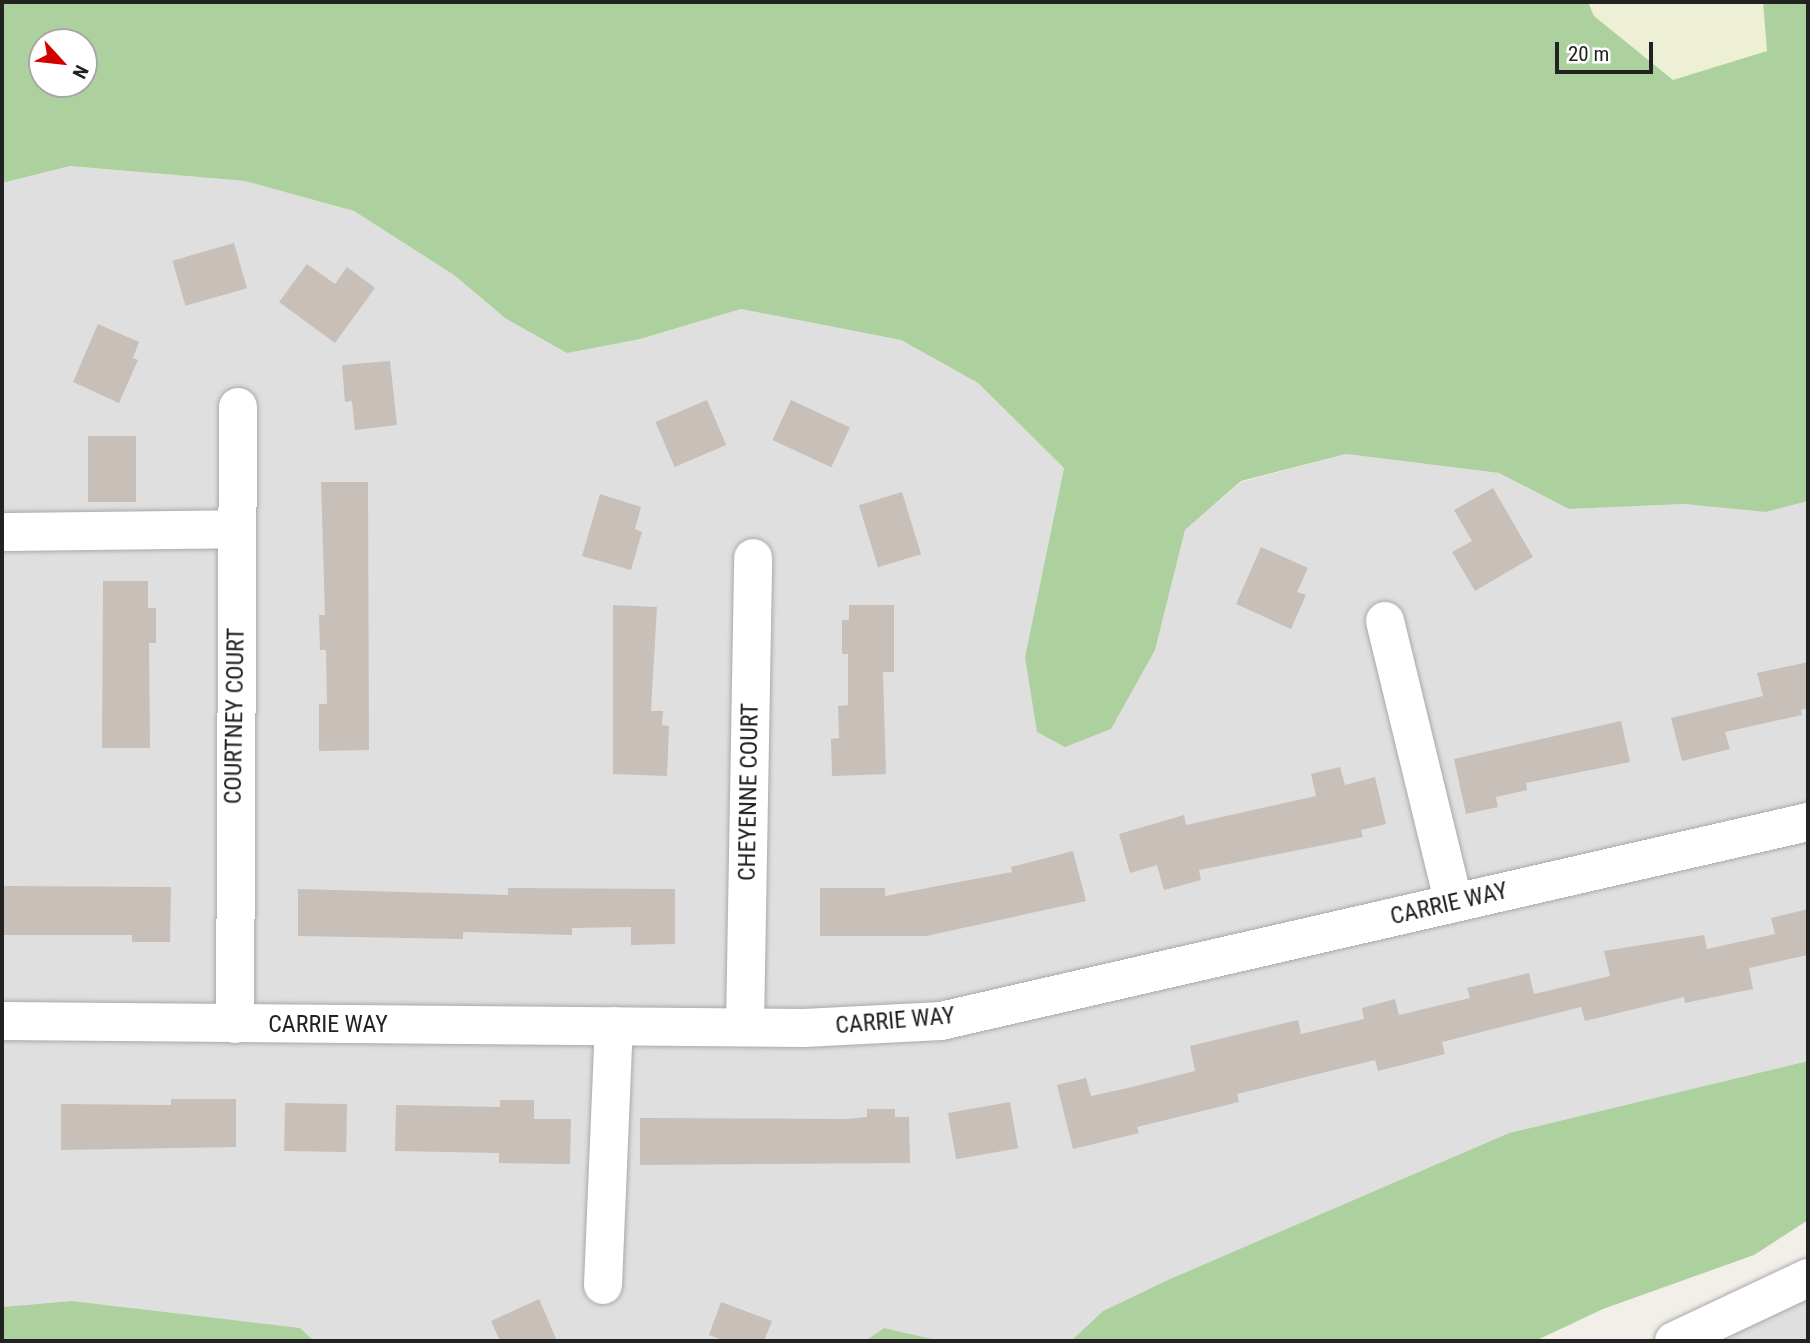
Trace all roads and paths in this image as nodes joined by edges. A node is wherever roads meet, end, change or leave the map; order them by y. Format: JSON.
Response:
{"nodes":[{"id":1,"x":238,"y":407,"type":"dead end"},
{"id":2,"x":237,"y":529,"type":"junction"},
{"id":3,"x":2,"y":531,"type":"edge"},
{"id":4,"x":753,"y":558,"type":"dead end"},
{"id":5,"x":1385,"y":621,"type":"dead end"},
{"id":6,"x":1808,"y":822,"type":"edge"},
{"id":7,"x":1454,"y":903,"type":"junction"},
{"id":8,"x":2,"y":1021,"type":"edge"},
{"id":9,"x":235,"y":1024,"type":"junction"},
{"id":10,"x":614,"y":1026,"type":"junction"},
{"id":11,"x":745,"y":1027,"type":"junction"},
{"id":12,"x":1808,"y":1278,"type":"edge"},
{"id":13,"x":603,"y":1285,"type":"dead end"},
{"id":14,"x":1674,"y":1341,"type":"edge"}],
"edges":[{"from":1,"to":2,"type":"street","name":"COURTNEY COURT"},
{"from":2,"to":3,"type":"street"},
{"from":2,"to":9,"type":"street","name":"COURTNEY COURT"},
{"from":4,"to":11,"type":"street","name":"CHEYENNE COURT"},
{"from":5,"to":7,"type":"street"},
{"from":6,"to":7,"type":"street","name":"CARRIE WAY"},
{"from":7,"to":11,"type":"street","name":"CARRIE WAY"},
{"from":8,"to":9,"type":"street","name":"CARRIE WAY"},
{"from":9,"to":10,"type":"street","name":"CARRIE WAY"},
{"from":10,"to":11,"type":"street","name":"CARRIE WAY"},
{"from":10,"to":13,"type":"street"},
{"from":12,"to":14,"type":"street"}]}
